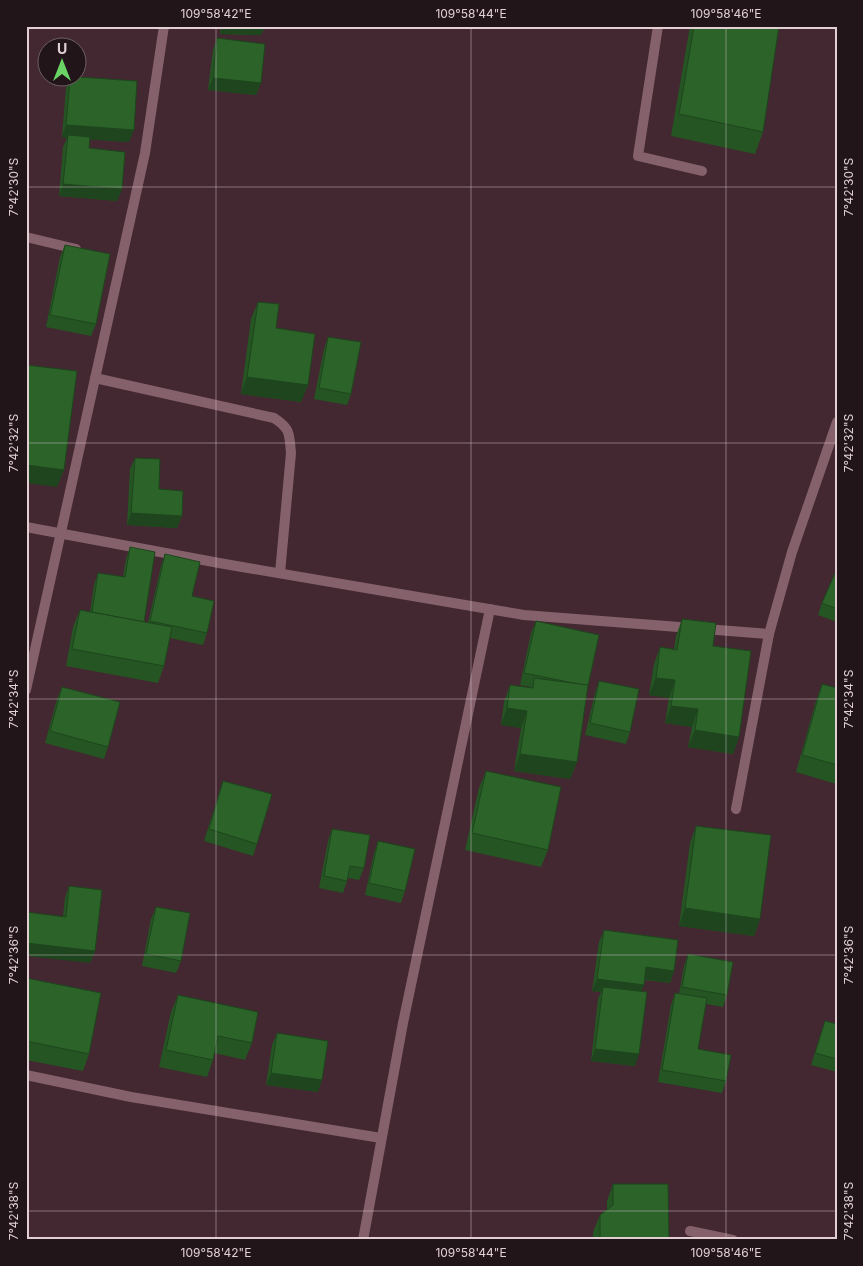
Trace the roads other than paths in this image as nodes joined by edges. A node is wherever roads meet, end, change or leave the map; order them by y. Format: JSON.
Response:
{"nodes":[{"id":1,"x":164,"y":26,"type":"edge"},
{"id":2,"x":658,"y":26,"type":"edge"},
{"id":3,"x":702,"y":171,"type":"dead end"},
{"id":4,"x":26,"y":237,"type":"edge"},
{"id":5,"x":83,"y":251,"type":"edge"},
{"id":6,"x":95,"y":378,"type":"junction"},
{"id":7,"x":837,"y":422,"type":"edge"},
{"id":8,"x":26,"y":527,"type":"edge"},
{"id":9,"x":61,"y":534,"type":"junction"},
{"id":10,"x":280,"y":573,"type":"junction"},
{"id":11,"x":490,"y":609,"type":"junction"},
{"id":12,"x":769,"y":634,"type":"junction"},
{"id":13,"x":26,"y":690,"type":"edge"},
{"id":14,"x":736,"y":809,"type":"dead end"},
{"id":15,"x":26,"y":1075,"type":"edge"},
{"id":16,"x":381,"y":1138,"type":"junction"},
{"id":17,"x":690,"y":1231,"type":"dead end"},
{"id":18,"x":363,"y":1240,"type":"edge"},
{"id":19,"x":733,"y":1240,"type":"edge"}],
"edges":[{"from":1,"to":6,"type":"street"},
{"from":2,"to":3,"type":"street"},
{"from":4,"to":5,"type":"street"},
{"from":6,"to":9,"type":"street"},
{"from":6,"to":10,"type":"street"},
{"from":7,"to":12,"type":"street"},
{"from":8,"to":9,"type":"street"},
{"from":9,"to":10,"type":"street"},
{"from":9,"to":13,"type":"street"},
{"from":10,"to":11,"type":"street"},
{"from":11,"to":12,"type":"street"},
{"from":11,"to":16,"type":"street"},
{"from":12,"to":14,"type":"street"},
{"from":15,"to":16,"type":"street"},
{"from":16,"to":18,"type":"street"},
{"from":17,"to":19,"type":"street"}]}
